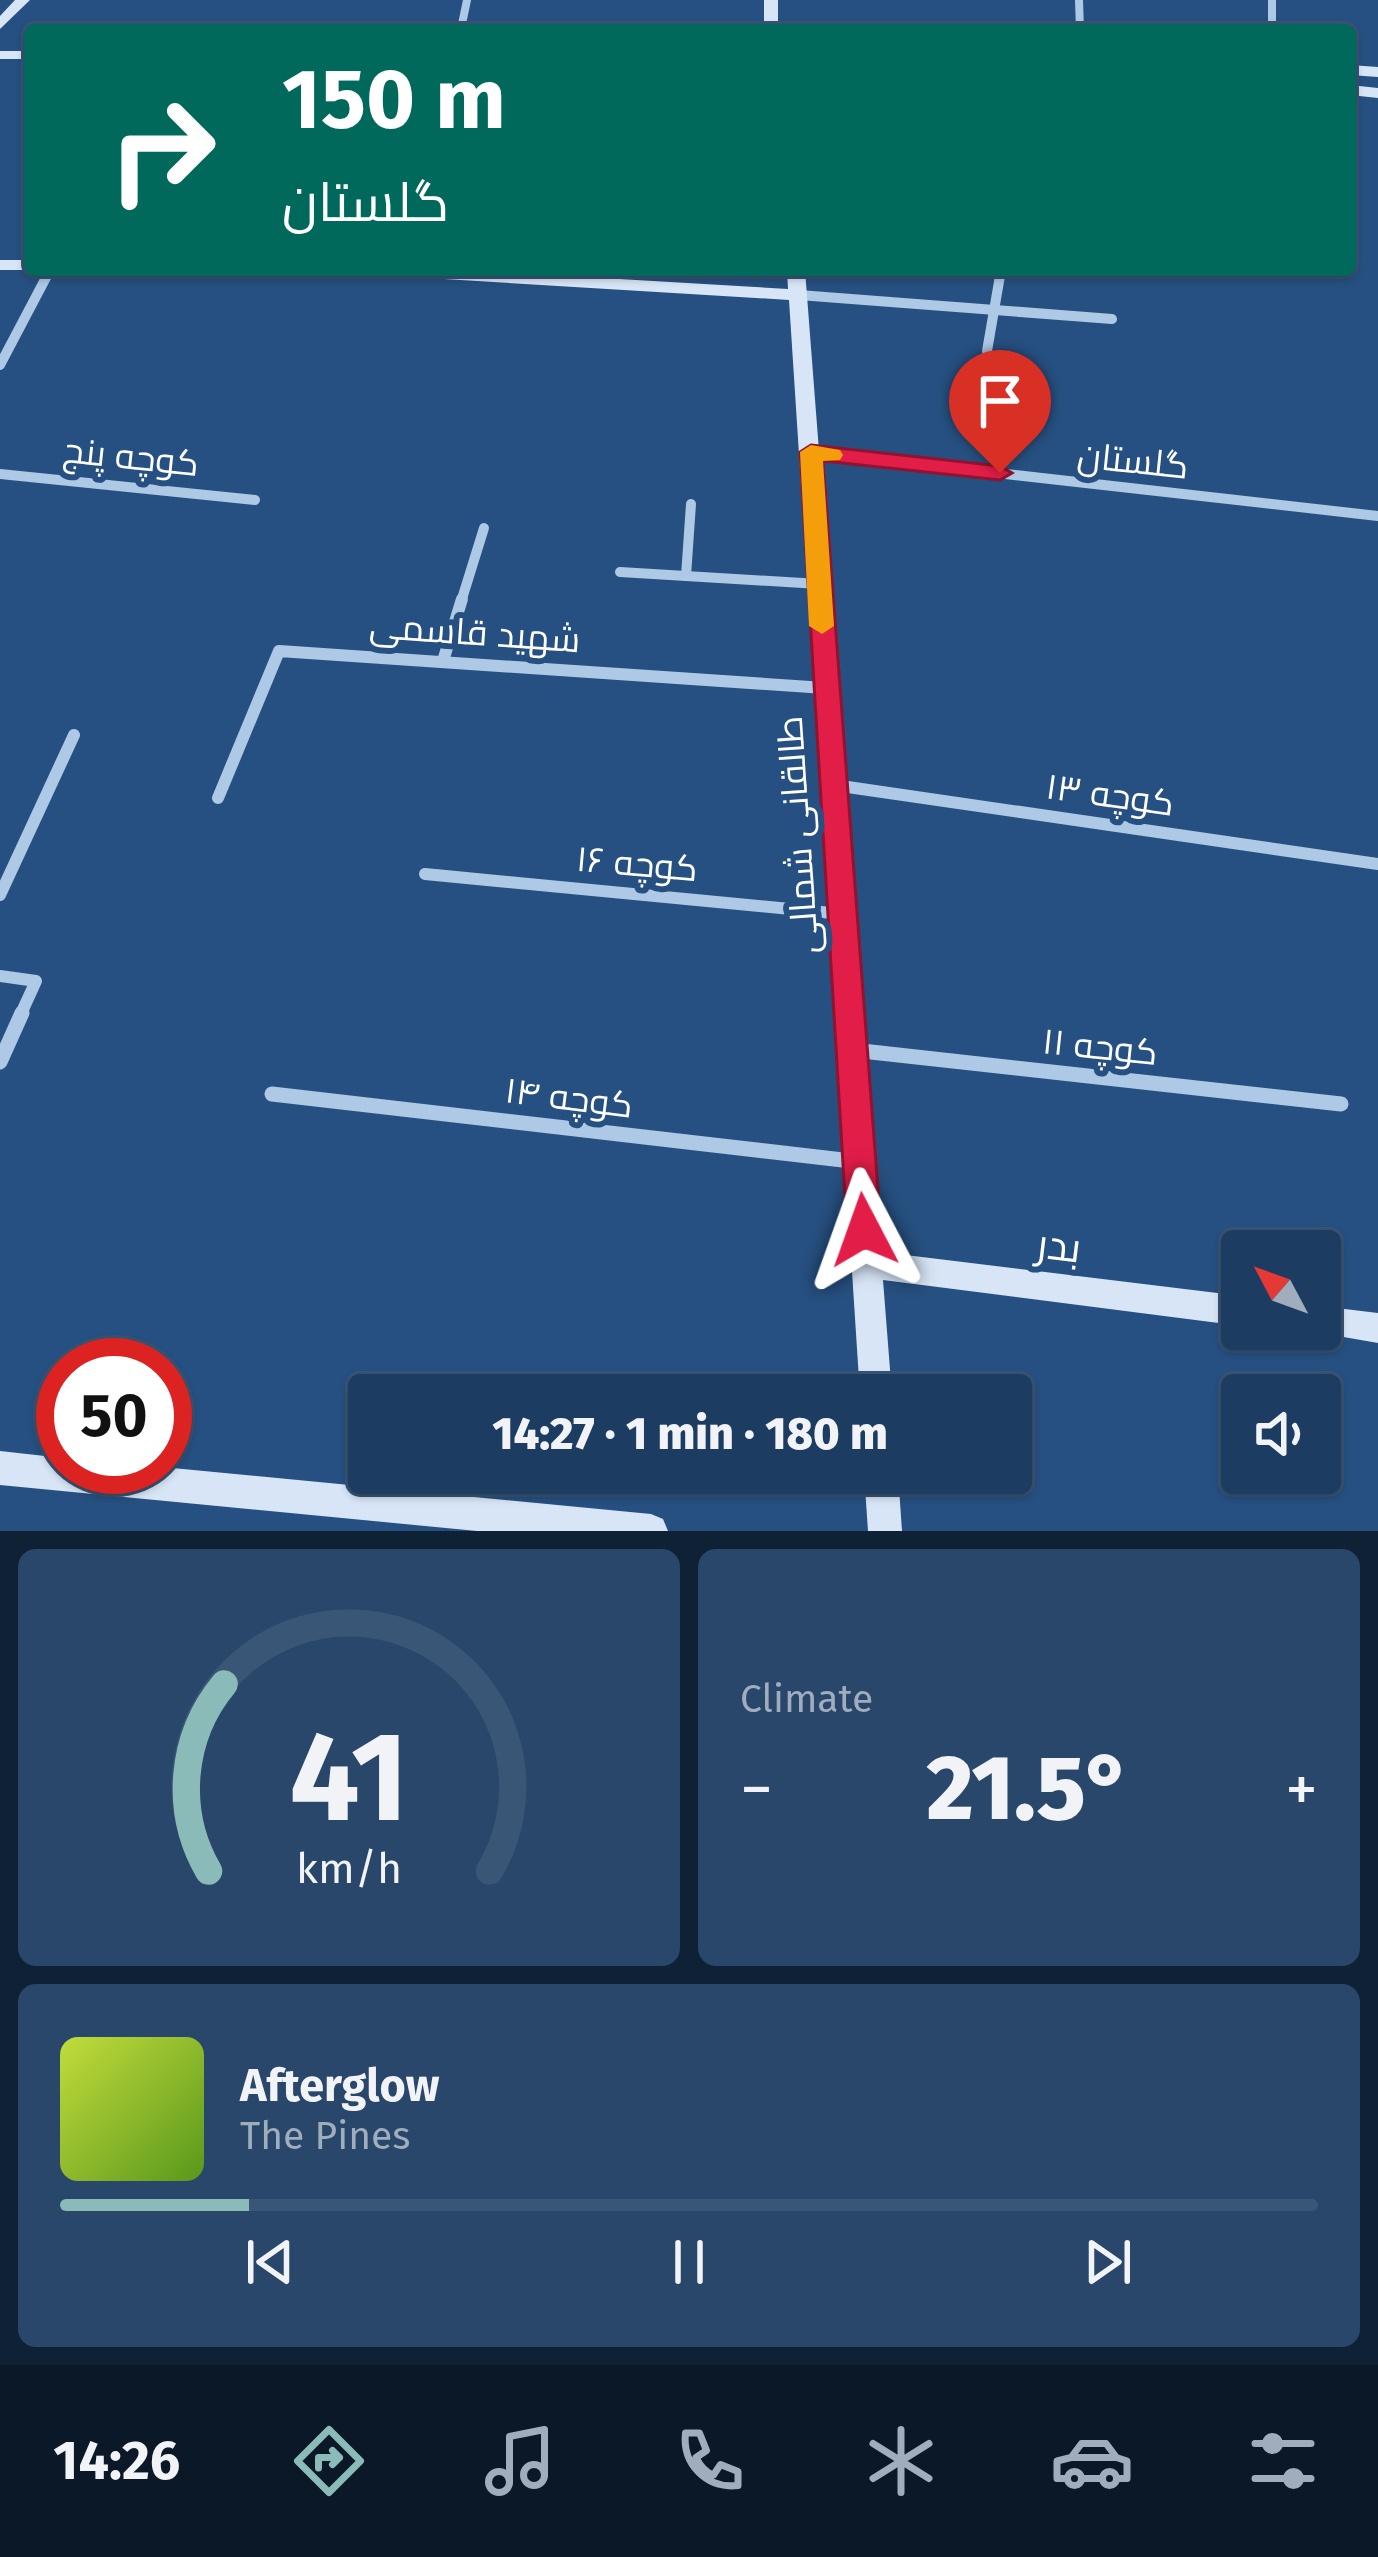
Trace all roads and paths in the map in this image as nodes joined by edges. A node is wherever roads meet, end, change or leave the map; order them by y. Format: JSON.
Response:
{"nodes":[{"id":1,"x":23,"y":0,"type":"edge"},
{"id":2,"x":1,"y":42,"type":"edge"},
{"id":3,"x":47,"y":276,"type":"edge"},
{"id":4,"x":587,"y":276,"type":"edge"},
{"id":5,"x":1000,"y":276,"type":"edge"},
{"id":6,"x":798,"y":282,"type":"edge"},
{"id":7,"x":994,"y":310,"type":"junction"},
{"id":8,"x":1112,"y":319,"type":"dead end"},
{"id":9,"x":987,"y":351,"type":"dead end"},
{"id":10,"x":0,"y":364,"type":"edge"},
{"id":11,"x":811,"y":452,"type":"junction"},
{"id":12,"x":0,"y":474,"type":"edge"},
{"id":13,"x":255,"y":500,"type":"dead end"},
{"id":14,"x":691,"y":504,"type":"dead end"},
{"id":15,"x":1378,"y":516,"type":"edge"},
{"id":16,"x":484,"y":527,"type":"dead end"},
{"id":17,"x":620,"y":572,"type":"dead end"},
{"id":18,"x":686,"y":576,"type":"junction"},
{"id":19,"x":819,"y":584,"type":"junction"},
{"id":20,"x":443,"y":661,"type":"junction"},
{"id":21,"x":826,"y":688,"type":"junction"},
{"id":22,"x":74,"y":735,"type":"dead end"},
{"id":23,"x":834,"y":785,"type":"junction"},
{"id":24,"x":218,"y":798,"type":"dead end"},
{"id":25,"x":1378,"y":864,"type":"edge"},
{"id":26,"x":425,"y":874,"type":"dead end"},
{"id":27,"x":0,"y":895,"type":"edge"},
{"id":28,"x":842,"y":914,"type":"junction"},
{"id":29,"x":0,"y":976,"type":"edge"},
{"id":30,"x":852,"y":1049,"type":"junction"},
{"id":31,"x":0,"y":1062,"type":"edge"},
{"id":32,"x":272,"y":1094,"type":"dead end"},
{"id":33,"x":1341,"y":1104,"type":"dead end"},
{"id":34,"x":860,"y":1162,"type":"junction"},
{"id":35,"x":866,"y":1264,"type":"junction"},
{"id":36,"x":1221,"y":1308,"type":"edge"},
{"id":37,"x":1341,"y":1324,"type":"edge"},
{"id":38,"x":1378,"y":1328,"type":"edge"},
{"id":39,"x":874,"y":1374,"type":"edge"},
{"id":40,"x":0,"y":1468,"type":"edge"},
{"id":41,"x":882,"y":1494,"type":"edge"},
{"id":42,"x":405,"y":1519,"type":"edge"},
{"id":43,"x":651,"y":1531,"type":"edge"},
{"id":44,"x":885,"y":1531,"type":"edge"}],
"edges":[{"from":1,"to":2,"type":"main road"},
{"from":3,"to":10,"type":"street"},
{"from":4,"to":6,"type":"main road"},
{"from":5,"to":7,"type":"street"},
{"from":6,"to":7,"type":"street"},
{"from":6,"to":11,"type":"main road","name":"طالقانی شمالی"},
{"from":7,"to":8,"type":"street"},
{"from":7,"to":9,"type":"street"},
{"from":11,"to":15,"type":"street","name":"گلستان"},
{"from":11,"to":19,"type":"main road","name":"طالقانی شمالی"},
{"from":12,"to":13,"type":"street","name":"کوچه پنج"},
{"from":14,"to":18,"type":"street"},
{"from":16,"to":20,"type":"street"},
{"from":17,"to":18,"type":"street"},
{"from":18,"to":19,"type":"street"},
{"from":19,"to":21,"type":"main road","name":"طالقانی شمالی"},
{"from":20,"to":21,"type":"street","name":"شهید قاسمی"},
{"from":20,"to":24,"type":"street","name":"شهید قاسمی"},
{"from":21,"to":23,"type":"main road","name":"طالقانی شمالی"},
{"from":22,"to":27,"type":"street"},
{"from":23,"to":25,"type":"street","name":"کوچه ۱۳"},
{"from":23,"to":28,"type":"main road","name":"طالقانی شمالی"},
{"from":26,"to":28,"type":"street","name":"کوچه ۱۶"},
{"from":28,"to":30,"type":"main road","name":"طالقانی شمالی"},
{"from":29,"to":31,"type":"street"},
{"from":30,"to":33,"type":"street","name":"کوچه ۱۱"},
{"from":30,"to":34,"type":"main road","name":"طالقانی شمالی"},
{"from":32,"to":34,"type":"street","name":"کوچه ۱۴"},
{"from":34,"to":35,"type":"main road","name":"طالقانی شمالی"},
{"from":35,"to":36,"type":"main road","name":"بدر"},
{"from":35,"to":39,"type":"main road","name":"طالقانی شمالی"},
{"from":37,"to":38,"type":"main road"},
{"from":40,"to":42,"type":"main road"},
{"from":41,"to":44,"type":"main road"},
{"from":42,"to":43,"type":"main road"}]}
